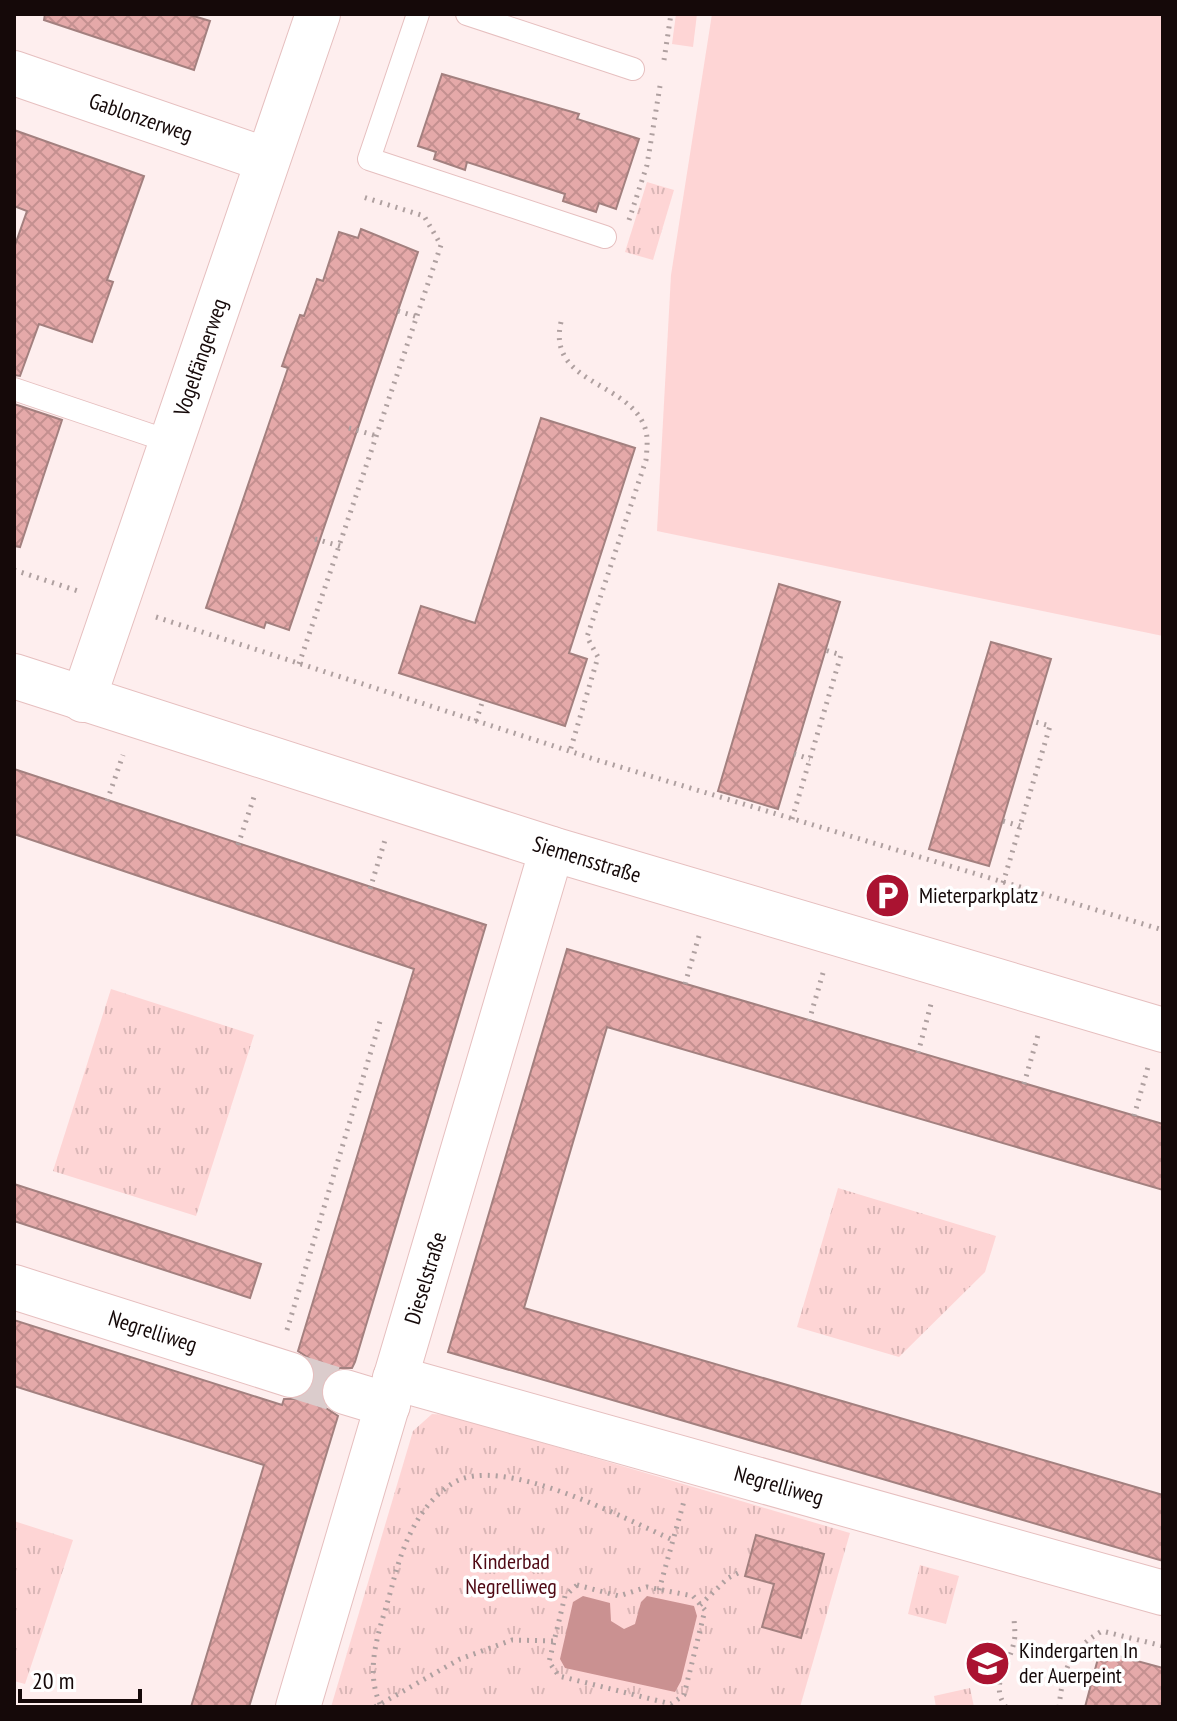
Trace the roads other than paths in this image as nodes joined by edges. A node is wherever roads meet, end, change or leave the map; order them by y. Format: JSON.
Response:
{"nodes":[{"id":1,"x":318,"y":14,"type":"edge"},
{"id":2,"x":418,"y":14,"type":"edge"},
{"id":3,"x":467,"y":14,"type":"edge"},
{"id":4,"x":633,"y":69,"type":"dead end"},
{"id":5,"x":14,"y":73,"type":"edge"},
{"id":6,"x":267,"y":160,"type":"junction"},
{"id":7,"x":605,"y":237,"type":"road end"},
{"id":8,"x":14,"y":389,"type":"edge"},
{"id":9,"x":171,"y":442,"type":"junction"},
{"id":10,"x":14,"y":676,"type":"edge"},
{"id":11,"x":83,"y":700,"type":"junction"},
{"id":12,"x":552,"y":849,"type":"junction"},
{"id":13,"x":1156,"y":1048,"type":"edge"},
{"id":14,"x":14,"y":1287,"type":"edge"},
{"id":15,"x":291,"y":1375,"type":"tunnel mouth"},
{"id":16,"x":345,"y":1392,"type":"tunnel mouth"},
{"id":17,"x":391,"y":1392,"type":"junction"},
{"id":18,"x":1163,"y":1593,"type":"edge"},
{"id":19,"x":298,"y":1707,"type":"edge"}],
"edges":[{"from":1,"to":6,"type":"street","name":"Vogelfängerweg"},
{"from":2,"to":7,"type":"lane"},
{"from":3,"to":4,"type":"lane"},
{"from":5,"to":6,"type":"street","name":"Gablonzerweg"},
{"from":6,"to":9,"type":"street","name":"Vogelfängerweg"},
{"from":8,"to":9,"type":"lane"},
{"from":9,"to":11,"type":"street","name":"Vogelfängerweg"},
{"from":10,"to":11,"type":"street","name":"Siemensstraße"},
{"from":11,"to":12,"type":"street","name":"Siemensstraße"},
{"from":12,"to":13,"type":"street","name":"Siemensstraße"},
{"from":12,"to":17,"type":"street","name":"Dieselstraße"},
{"from":14,"to":15,"type":"street","name":"Negrelliweg"},
{"from":16,"to":17,"type":"street","name":"Negrelliweg"},
{"from":17,"to":18,"type":"street","name":"Negrelliweg"},
{"from":17,"to":19,"type":"street","name":"Dieselstraße"}]}
